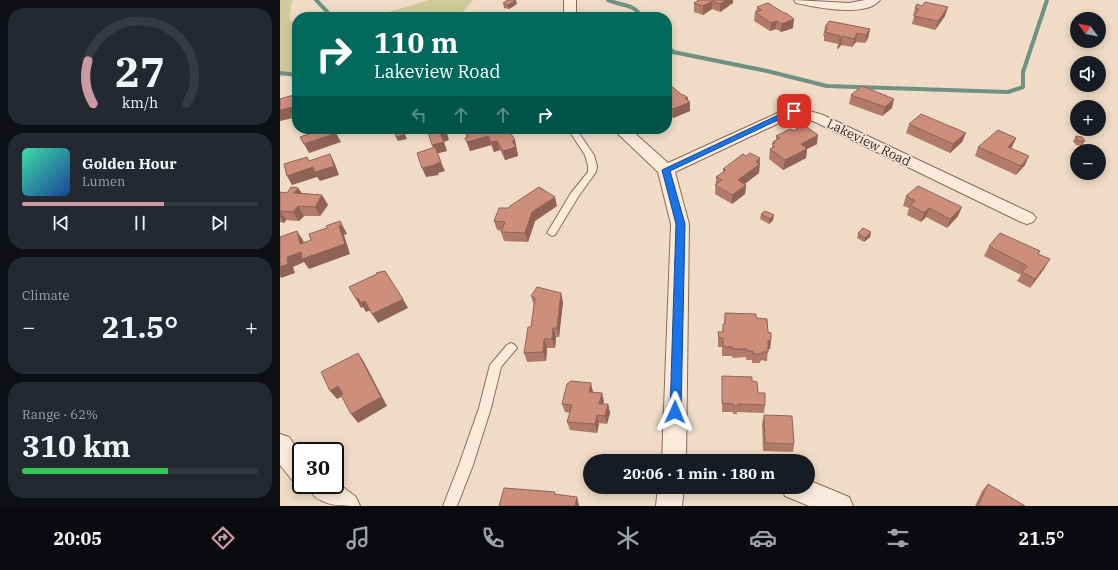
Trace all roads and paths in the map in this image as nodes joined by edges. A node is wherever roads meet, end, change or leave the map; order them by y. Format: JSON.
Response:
{"nodes":[{"id":1,"x":570,"y":0,"type":"edge"},
{"id":2,"x":800,"y":0,"type":"edge"},
{"id":3,"x":874,"y":0,"type":"edge"},
{"id":4,"x":570,"y":12,"type":"edge"},
{"id":5,"x":576,"y":134,"type":"edge"},
{"id":6,"x":627,"y":134,"type":"edge"},
{"id":7,"x":666,"y":170,"type":"junction"},
{"id":8,"x":1027,"y":218,"type":"dead end"},
{"id":9,"x":552,"y":233,"type":"dead end"},
{"id":10,"x":511,"y":348,"type":"dead end"},
{"id":11,"x":280,"y":445,"type":"edge"},
{"id":12,"x":678,"y":454,"type":"edge"},
{"id":13,"x":292,"y":463,"type":"edge"},
{"id":14,"x":331,"y":494,"type":"edge"},
{"id":15,"x":670,"y":494,"type":"edge"},
{"id":16,"x":811,"y":494,"type":"edge"},
{"id":17,"x":347,"y":506,"type":"edge"},
{"id":18,"x":450,"y":506,"type":"edge"},
{"id":19,"x":669,"y":506,"type":"edge"},
{"id":20,"x":840,"y":506,"type":"edge"}],
"edges":[{"from":1,"to":4,"type":"street"},
{"from":2,"to":3,"type":"street"},
{"from":5,"to":9,"type":"lane"},
{"from":6,"to":7,"type":"street"},
{"from":7,"to":8,"type":"street","name":"Lakeview Road"},
{"from":7,"to":12,"type":"street"},
{"from":10,"to":18,"type":"lane"},
{"from":11,"to":13,"type":"street"},
{"from":14,"to":17,"type":"street"},
{"from":15,"to":19,"type":"street"},
{"from":16,"to":20,"type":"street"}]}
